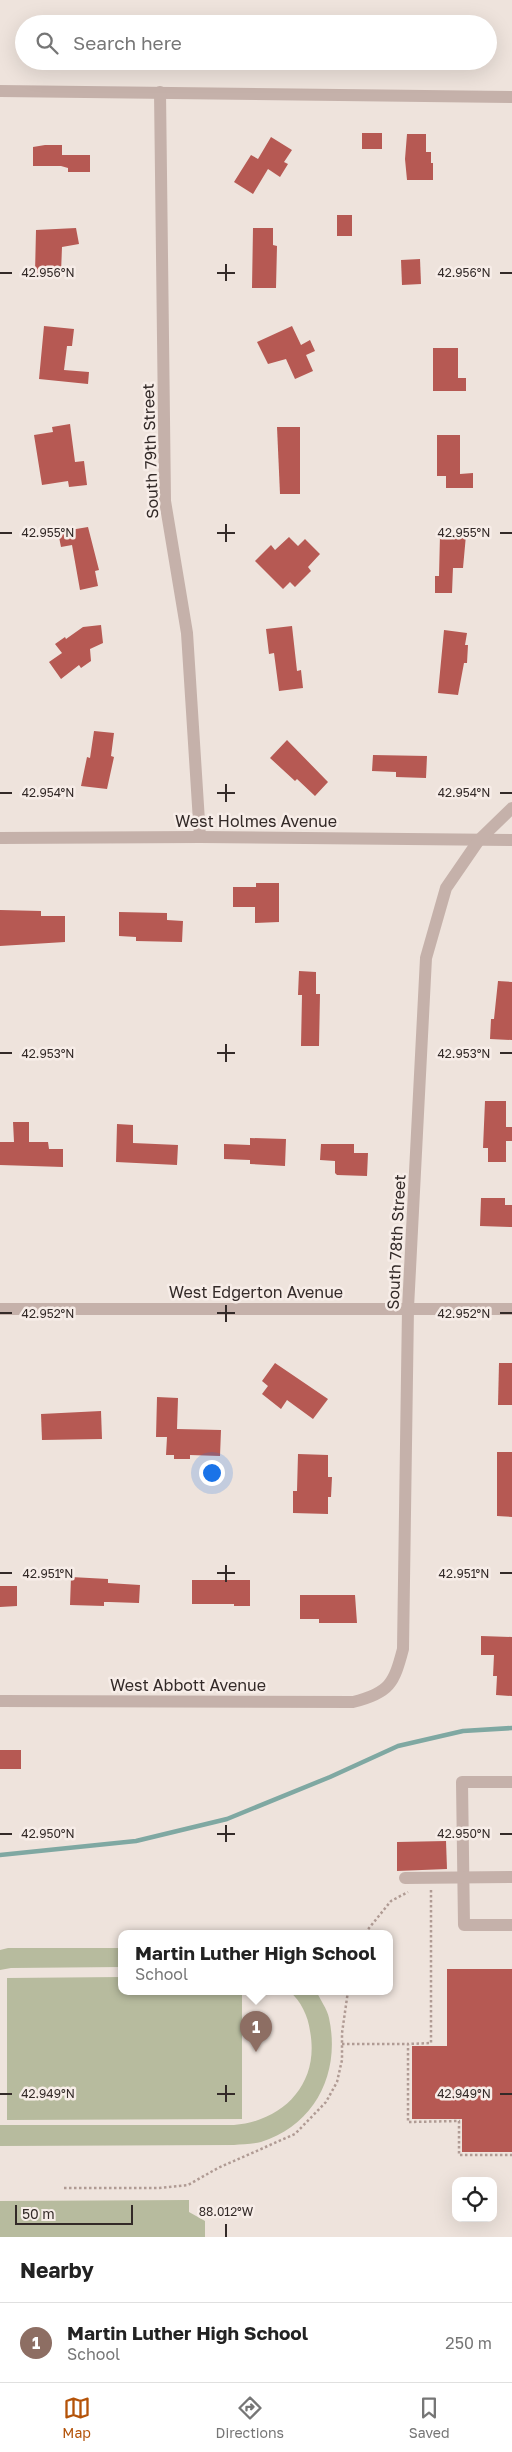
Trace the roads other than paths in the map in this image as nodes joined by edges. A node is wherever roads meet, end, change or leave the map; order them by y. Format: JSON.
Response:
{"nodes":[{"id":1,"x":0,"y":91,"type":"edge"},
{"id":2,"x":160,"y":92,"type":"junction"},
{"id":3,"x":512,"y":97,"type":"edge"},
{"id":4,"x":512,"y":808,"type":"edge"},
{"id":5,"x":200,"y":837,"type":"junction"},
{"id":6,"x":0,"y":838,"type":"edge"},
{"id":7,"x":479,"y":840,"type":"junction"},
{"id":8,"x":512,"y":840,"type":"edge"},
{"id":9,"x":408,"y":1308,"type":"junction"},
{"id":10,"x":0,"y":1309,"type":"edge"},
{"id":11,"x":512,"y":1309,"type":"edge"},
{"id":12,"x":376,"y":1696,"type":"joint"},
{"id":13,"x":0,"y":1701,"type":"edge"},
{"id":14,"x":512,"y":1782,"type":"edge"},
{"id":15,"x":512,"y":1877,"type":"edge"},
{"id":16,"x":405,"y":1878,"type":"dead end"},
{"id":17,"x":464,"y":1878,"type":"junction"},
{"id":18,"x":512,"y":1924,"type":"edge"}],
"edges":[{"from":1,"to":2,"type":"street"},
{"from":2,"to":3,"type":"street"},
{"from":2,"to":5,"type":"street","name":"South 79th Street"},
{"from":4,"to":7,"type":"street","name":"South 78th Street"},
{"from":5,"to":6,"type":"street","name":"West Holmes Avenue"},
{"from":5,"to":7,"type":"street","name":"West Holmes Avenue"},
{"from":7,"to":8,"type":"street","name":"West Holmes Avenue"},
{"from":7,"to":9,"type":"street","name":"South 78th Street"},
{"from":9,"to":10,"type":"street","name":"West Edgerton Avenue"},
{"from":9,"to":11,"type":"street","name":"West Edgerton Avenue"},
{"from":9,"to":12,"type":"street","name":"South 78th Street"},
{"from":12,"to":13,"type":"street","name":"West Abbott Avenue"},
{"from":14,"to":17,"type":"street"},
{"from":15,"to":17,"type":"street"},
{"from":16,"to":17,"type":"street"},
{"from":17,"to":18,"type":"street"}]}
